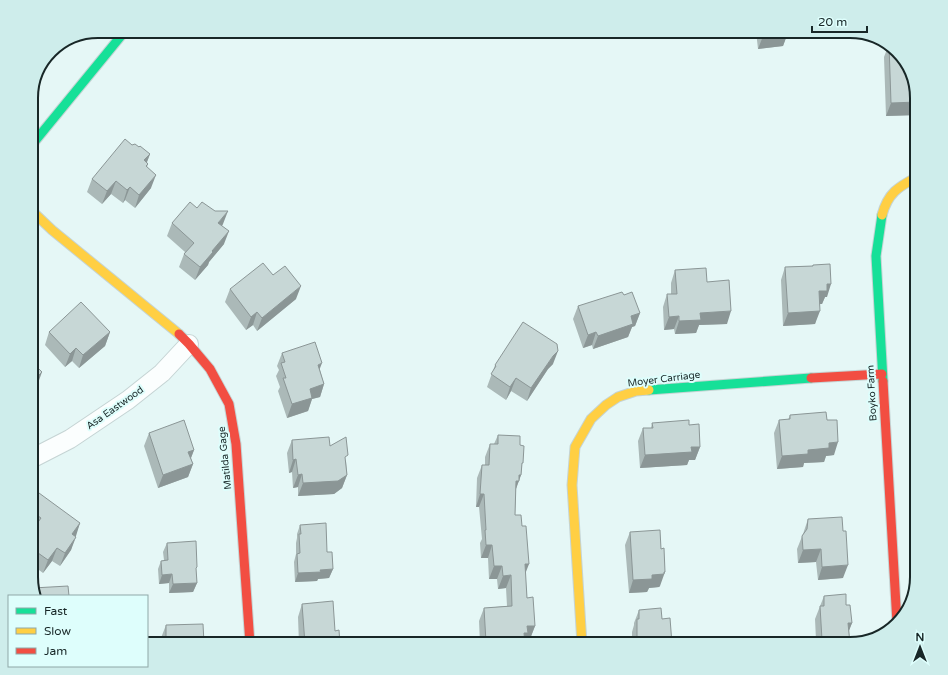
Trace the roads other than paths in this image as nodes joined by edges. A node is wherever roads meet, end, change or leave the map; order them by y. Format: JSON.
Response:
{"nodes":[{"id":1,"x":119,"y":38,"type":"edge"},
{"id":2,"x":38,"y":137,"type":"edge"},
{"id":3,"x":910,"y":181,"type":"edge"},
{"id":4,"x":38,"y":217,"type":"edge"},
{"id":5,"x":189,"y":344,"type":"junction"},
{"id":6,"x":882,"y":374,"type":"junction"},
{"id":7,"x":38,"y":455,"type":"edge"},
{"id":8,"x":897,"y":615,"type":"edge"},
{"id":9,"x":250,"y":637,"type":"edge"},
{"id":10,"x":582,"y":637,"type":"edge"}],
"edges":[{"from":1,"to":2,"type":"street"},
{"from":3,"to":6,"type":"street","name":"Boyko Farm"},
{"from":4,"to":5,"type":"street","name":"Matilda Gage"},
{"from":5,"to":7,"type":"street","name":"Asa Eastwood"},
{"from":5,"to":9,"type":"street","name":"Matilda Gage"},
{"from":6,"to":8,"type":"street","name":"Boyko Farm"},
{"from":6,"to":10,"type":"street","name":"Moyer Carriage"}]}
